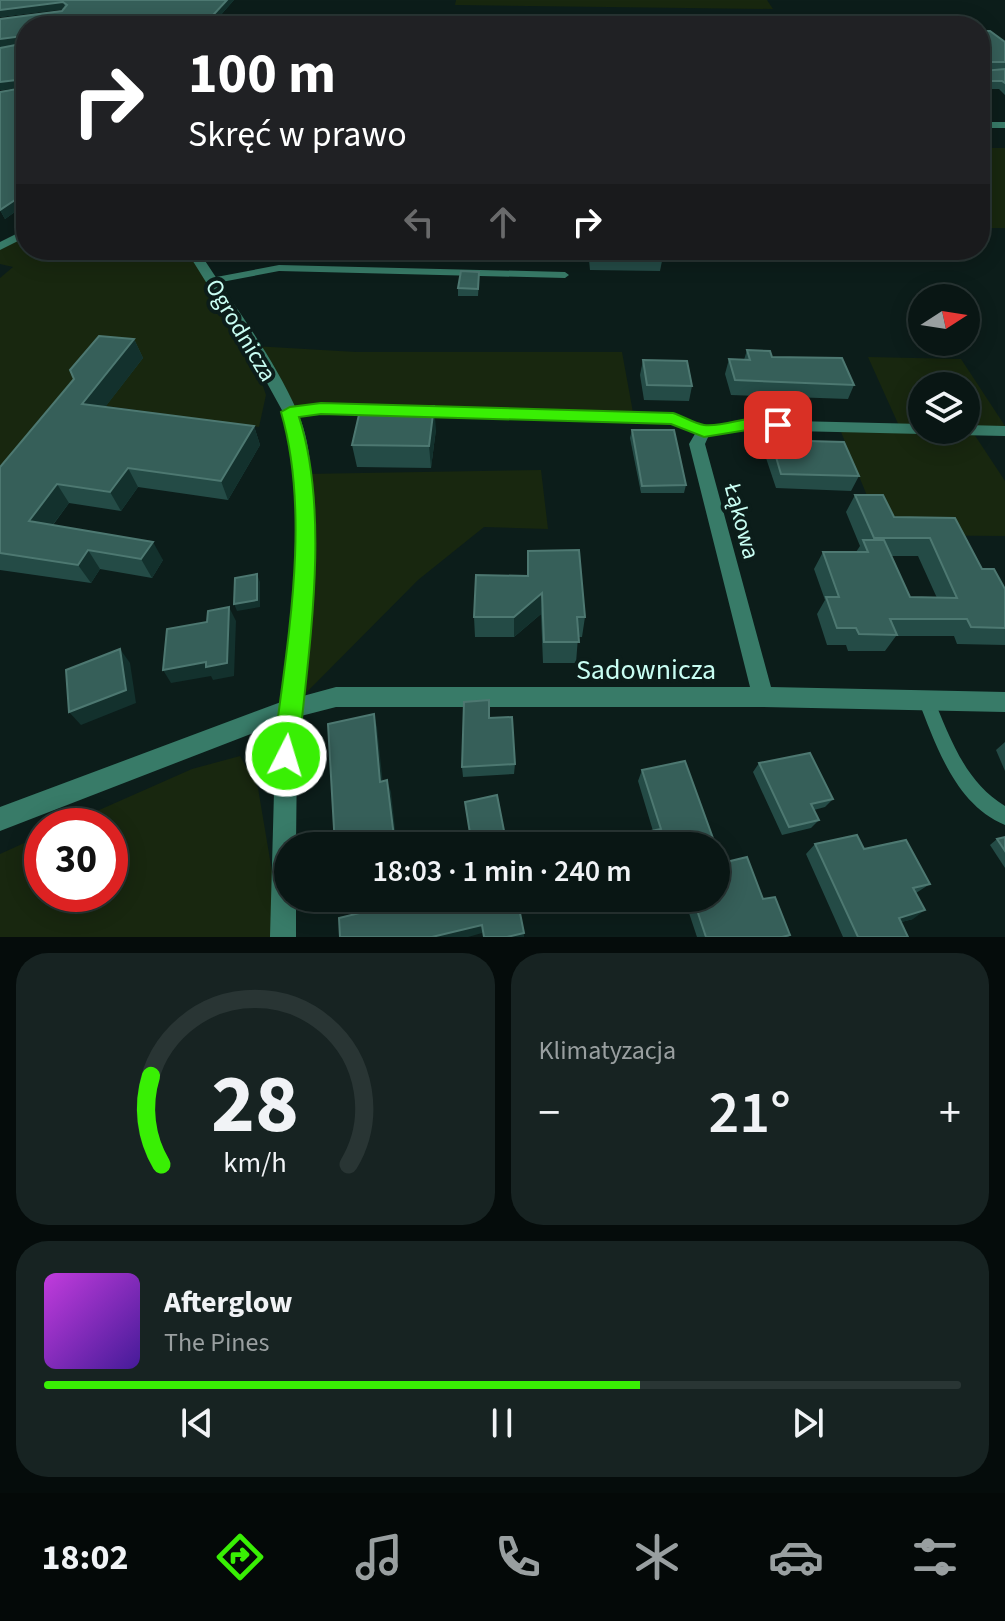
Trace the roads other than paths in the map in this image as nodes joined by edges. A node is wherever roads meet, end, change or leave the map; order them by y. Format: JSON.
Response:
{"nodes":[{"id":1,"x":198,"y":260,"type":"edge"},
{"id":2,"x":565,"y":275,"type":"dead end"},
{"id":3,"x":211,"y":281,"type":"junction"},
{"id":4,"x":384,"y":410,"type":"edge"},
{"id":5,"x":415,"y":411,"type":"edge"},
{"id":6,"x":290,"y":412,"type":"junction"},
{"id":7,"x":908,"y":429,"type":"edge"},
{"id":8,"x":980,"y":430,"type":"edge"},
{"id":9,"x":704,"y":431,"type":"junction"},
{"id":10,"x":1005,"y":431,"type":"edge"},
{"id":11,"x":763,"y":697,"type":"junction"},
{"id":12,"x":926,"y":700,"type":"junction"},
{"id":13,"x":1005,"y":702,"type":"edge"},
{"id":14,"x":290,"y":709,"type":"junction"},
{"id":15,"x":1005,"y":816,"type":"edge"},
{"id":16,"x":0,"y":819,"type":"edge"},
{"id":17,"x":283,"y":937,"type":"edge"}],
"edges":[{"from":1,"to":3,"type":"street","name":"Ogrodnicza"},
{"from":2,"to":3,"type":"lane"},
{"from":3,"to":6,"type":"street","name":"Ogrodnicza"},
{"from":4,"to":6,"type":"lane"},
{"from":5,"to":9,"type":"lane"},
{"from":6,"to":14,"type":"street","name":"Ogrodnicza"},
{"from":7,"to":9,"type":"street"},
{"from":8,"to":10,"type":"street"},
{"from":9,"to":11,"type":"street","name":"Łąkowa"},
{"from":11,"to":12,"type":"street","name":"Sadownicza"},
{"from":11,"to":14,"type":"street","name":"Sadownicza"},
{"from":12,"to":13,"type":"street","name":"Sadownicza"},
{"from":12,"to":15,"type":"lane"},
{"from":14,"to":16,"type":"street","name":"Sadownicza"},
{"from":14,"to":17,"type":"street","name":"Ogrodnicza"}]}
